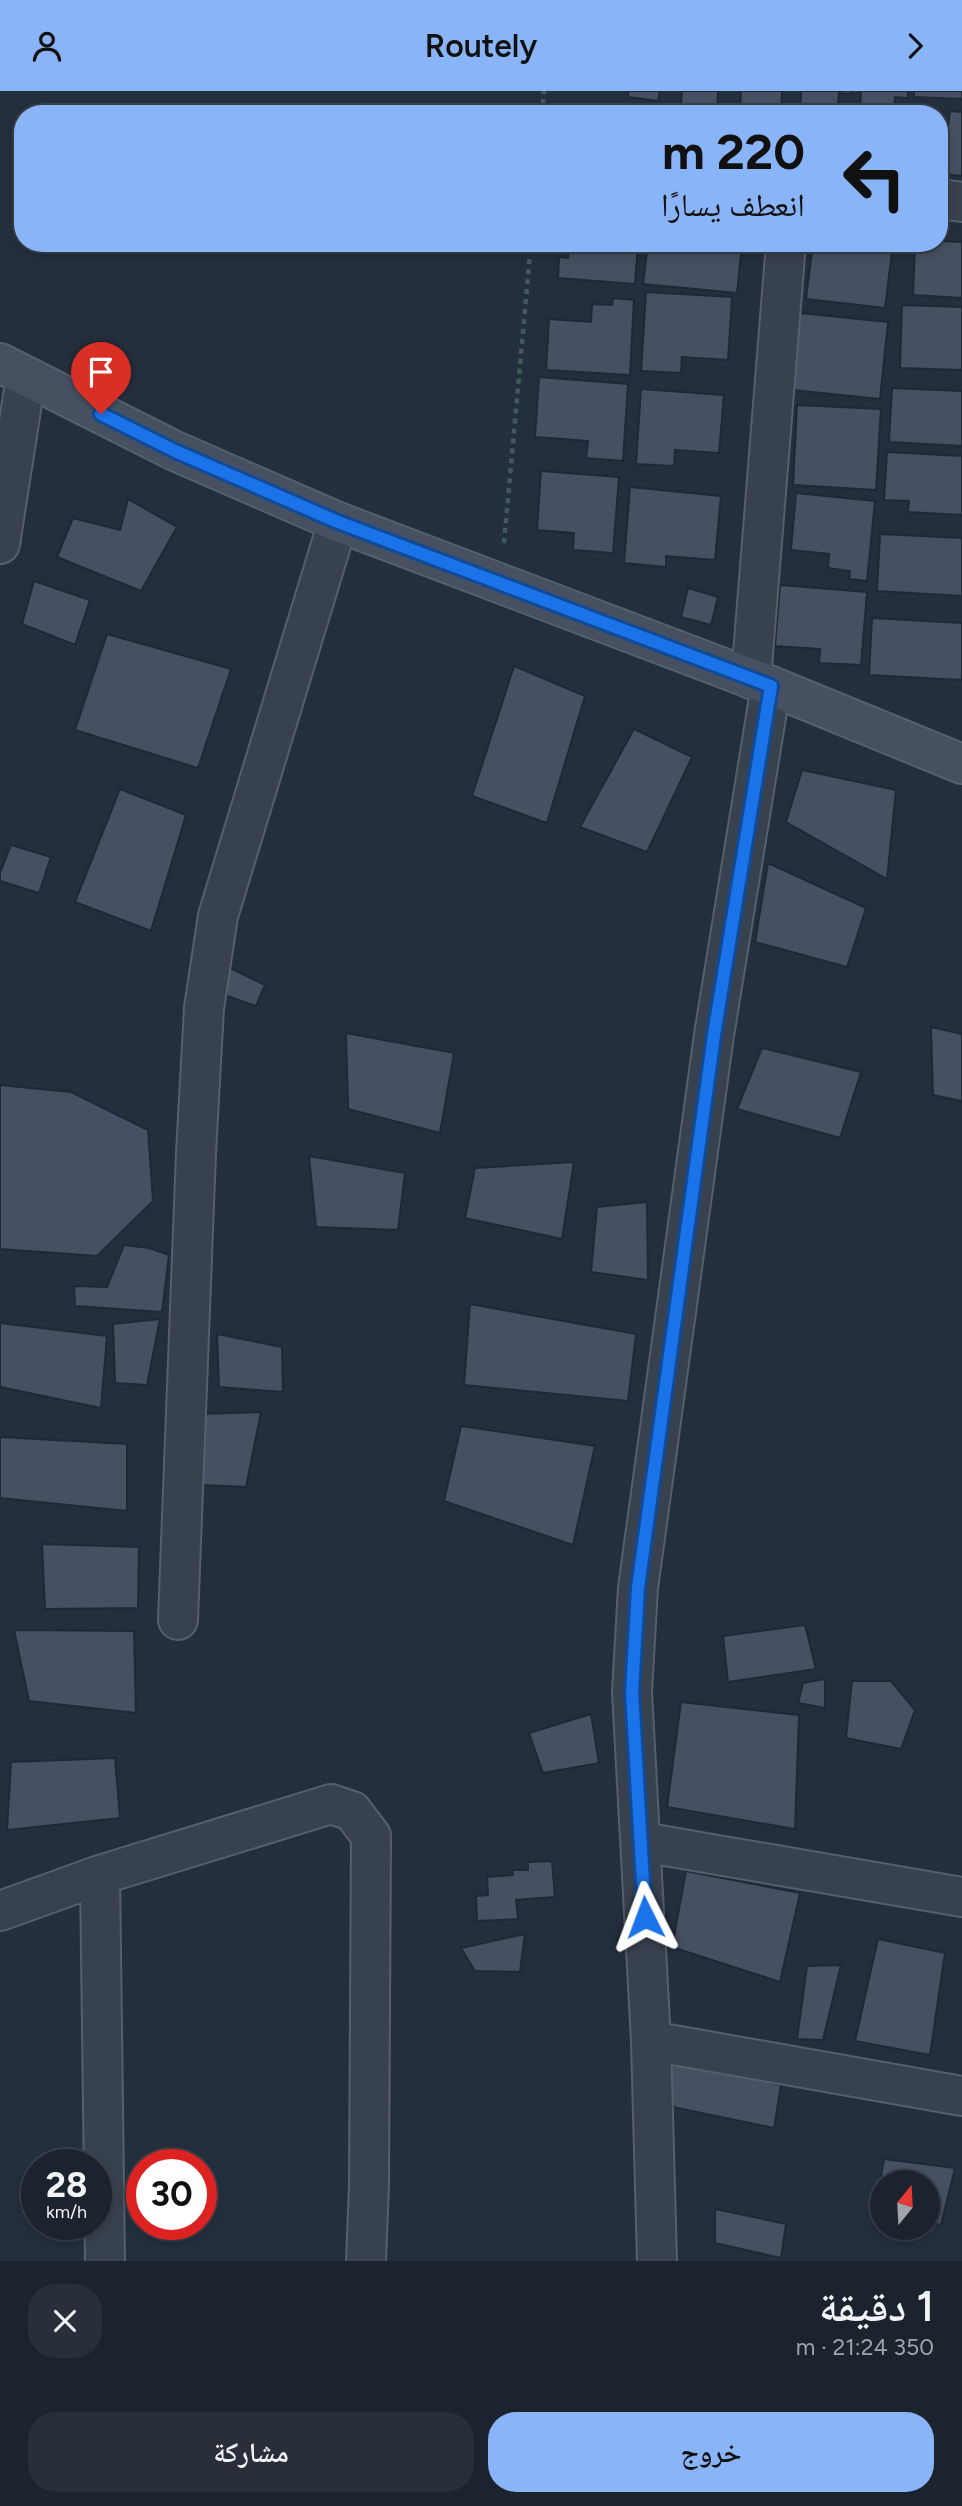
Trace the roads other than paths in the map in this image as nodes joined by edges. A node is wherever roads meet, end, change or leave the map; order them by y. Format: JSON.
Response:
{"nodes":[{"id":1,"x":785,"y":252,"type":"edge"},
{"id":2,"x":13,"y":370,"type":"edge"},
{"id":3,"x":338,"y":522,"type":"junction"},
{"id":4,"x":0,"y":544,"type":"edge"},
{"id":5,"x":761,"y":682,"type":"junction"},
{"id":6,"x":962,"y":764,"type":"edge"},
{"id":7,"x":178,"y":1620,"type":"dead end"},
{"id":8,"x":642,"y":1842,"type":"junction"},
{"id":9,"x":100,"y":1875,"type":"junction"},
{"id":10,"x":962,"y":1897,"type":"edge"},
{"id":11,"x":0,"y":1911,"type":"edge"},
{"id":12,"x":651,"y":2041,"type":"junction"},
{"id":13,"x":962,"y":2096,"type":"edge"},
{"id":14,"x":105,"y":2261,"type":"edge"},
{"id":15,"x":366,"y":2261,"type":"edge"},
{"id":16,"x":657,"y":2261,"type":"edge"}],
"edges":[{"from":1,"to":5,"type":"street"},
{"from":2,"to":3,"type":"street"},
{"from":2,"to":4,"type":"street"},
{"from":3,"to":5,"type":"street"},
{"from":3,"to":7,"type":"street"},
{"from":5,"to":6,"type":"street"},
{"from":5,"to":8,"type":"street"},
{"from":8,"to":10,"type":"street"},
{"from":8,"to":12,"type":"street"},
{"from":9,"to":11,"type":"street"},
{"from":9,"to":14,"type":"street"},
{"from":9,"to":15,"type":"street"},
{"from":12,"to":13,"type":"street"},
{"from":12,"to":16,"type":"street"}]}
